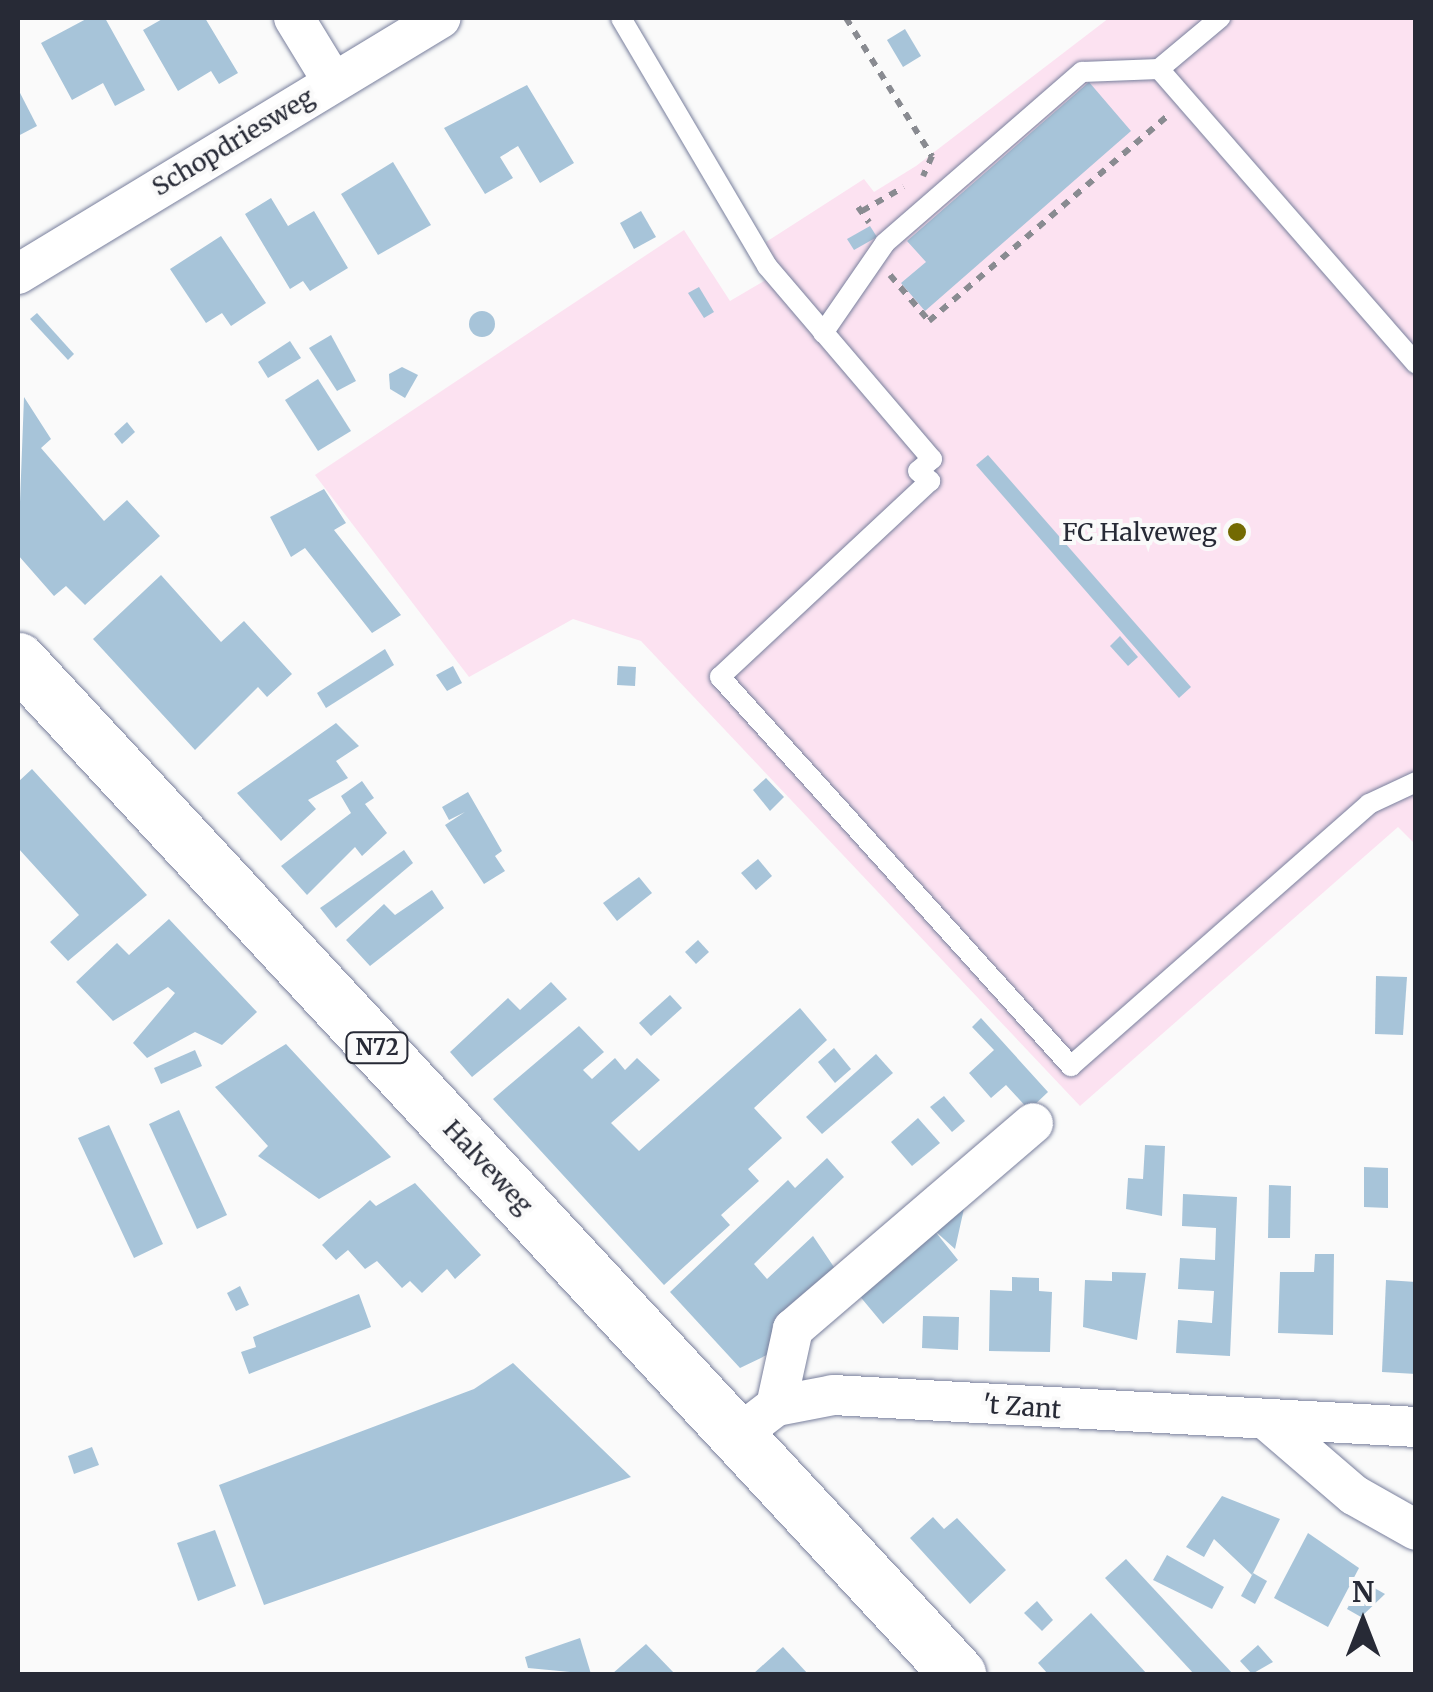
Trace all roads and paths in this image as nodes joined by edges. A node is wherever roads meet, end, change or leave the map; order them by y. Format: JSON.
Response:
{"nodes":[{"id":1,"x":294,"y":18,"type":"edge"},
{"id":2,"x":441,"y":18,"type":"edge"},
{"id":3,"x":621,"y":18,"type":"edge"},
{"id":4,"x":846,"y":18,"type":"edge"},
{"id":5,"x":1220,"y":18,"type":"edge"},
{"id":6,"x":1159,"y":69,"type":"junction"},
{"id":7,"x":333,"y":82,"type":"junction"},
{"id":8,"x":1186,"y":100,"type":"junction"},
{"id":9,"x":858,"y":207,"type":"dead end"},
{"id":10,"x":876,"y":259,"type":"junction"},
{"id":11,"x":20,"y":271,"type":"edge"},
{"id":12,"x":823,"y":333,"type":"junction"},
{"id":13,"x":1416,"y":364,"type":"edge"},
{"id":14,"x":18,"y":660,"type":"edge"},
{"id":15,"x":1416,"y":782,"type":"edge"},
{"id":16,"x":1033,"y":1124,"type":"dead end"},
{"id":17,"x":756,"y":1421,"type":"junction"},
{"id":18,"x":1269,"y":1422,"type":"junction"},
{"id":19,"x":1416,"y":1427,"type":"edge"},
{"id":20,"x":1416,"y":1530,"type":"edge"},
{"id":21,"x":958,"y":1674,"type":"edge"}],
"edges":[{"from":1,"to":7,"type":"street"},
{"from":2,"to":7,"type":"street","name":"Schopdriesweg"},
{"from":3,"to":12,"type":"lane"},
{"from":4,"to":9,"type":"path"},
{"from":5,"to":6,"type":"lane"},
{"from":6,"to":8,"type":"lane"},
{"from":6,"to":10,"type":"lane"},
{"from":7,"to":11,"type":"street","name":"Schopdriesweg"},
{"from":8,"to":10,"type":"path"},
{"from":8,"to":13,"type":"lane"},
{"from":10,"to":12,"type":"lane"},
{"from":12,"to":15,"type":"lane"},
{"from":14,"to":17,"type":"main road","name":"Halveweg","number":"N72"},
{"from":16,"to":17,"type":"street"},
{"from":17,"to":18,"type":"street","name":"'t Zant"},
{"from":17,"to":21,"type":"main road","name":"Halveweg","number":"N72"},
{"from":18,"to":19,"type":"street","name":"'t Zant"},
{"from":18,"to":20,"type":"street"}]}
